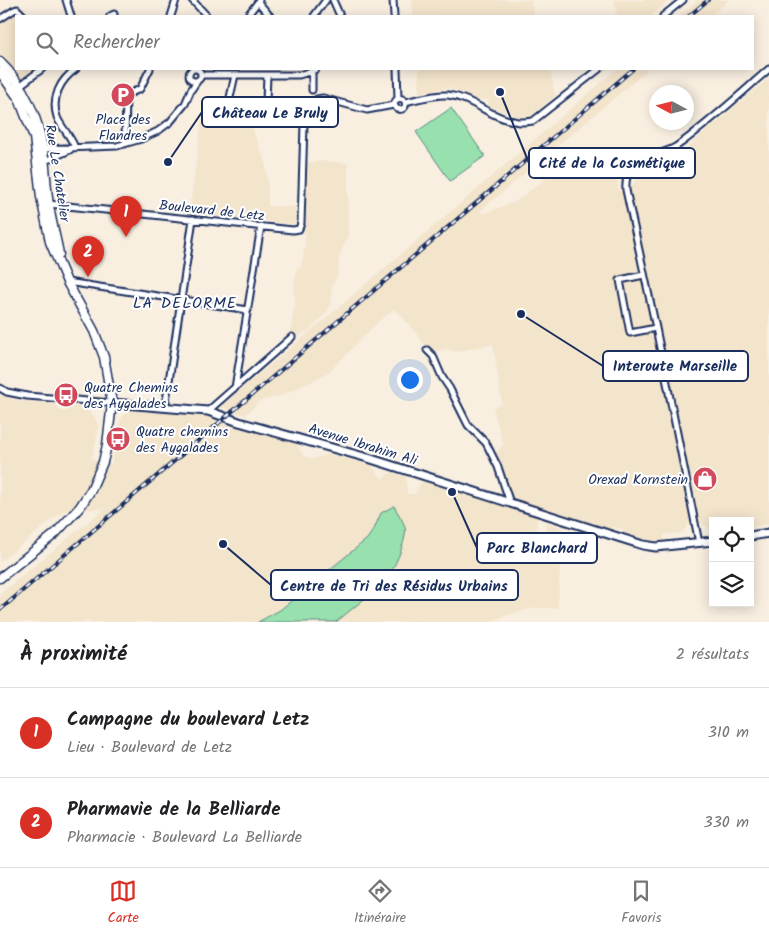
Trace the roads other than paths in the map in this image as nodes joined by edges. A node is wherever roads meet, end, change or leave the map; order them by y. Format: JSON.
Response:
{"nodes":[{"id":1,"x":66,"y":0,"type":"edge"},
{"id":2,"x":176,"y":0,"type":"edge"},
{"id":3,"x":192,"y":0,"type":"edge"},
{"id":4,"x":326,"y":0,"type":"edge"},
{"id":5,"x":334,"y":0,"type":"edge"},
{"id":6,"x":393,"y":0,"type":"edge"},
{"id":7,"x":683,"y":0,"type":"edge"},
{"id":8,"x":258,"y":1,"type":"edge"},
{"id":9,"x":23,"y":15,"type":"edge"},
{"id":10,"x":71,"y":15,"type":"edge"},
{"id":11,"x":171,"y":15,"type":"edge"},
{"id":12,"x":206,"y":15,"type":"edge"},
{"id":13,"x":248,"y":15,"type":"edge"},
{"id":14,"x":269,"y":15,"type":"edge"},
{"id":15,"x":315,"y":15,"type":"edge"},
{"id":16,"x":340,"y":15,"type":"edge"},
{"id":17,"x":394,"y":15,"type":"edge"},
{"id":18,"x":664,"y":15,"type":"edge"},
{"id":19,"x":0,"y":19,"type":"edge"},
{"id":20,"x":0,"y":62,"type":"edge"},
{"id":21,"x":769,"y":69,"type":"edge"},
{"id":22,"x":41,"y":70,"type":"edge"},
{"id":23,"x":75,"y":70,"type":"edge"},
{"id":24,"x":150,"y":70,"type":"edge"},
{"id":25,"x":191,"y":70,"type":"edge"},
{"id":26,"x":314,"y":70,"type":"edge"},
{"id":27,"x":397,"y":70,"type":"edge"},
{"id":28,"x":598,"y":70,"type":"edge"},
{"id":29,"x":0,"y":72,"type":"edge"},
{"id":30,"x":257,"y":72,"type":"edge"},
{"id":31,"x":201,"y":75,"type":"junction"},
{"id":32,"x":236,"y":75,"type":"junction"},
{"id":33,"x":267,"y":75,"type":"junction"},
{"id":34,"x":190,"y":79,"type":"junction"},
{"id":35,"x":198,"y":80,"type":"junction"},
{"id":36,"x":16,"y":88,"type":"junction"},
{"id":37,"x":191,"y":90,"type":"junction"},
{"id":38,"x":312,"y":90,"type":"dead end"},
{"id":39,"x":398,"y":98,"type":"junction"},
{"id":40,"x":229,"y":102,"type":"dead end"},
{"id":41,"x":266,"y":102,"type":"dead end"},
{"id":42,"x":405,"y":102,"type":"junction"},
{"id":43,"x":394,"y":105,"type":"junction"},
{"id":44,"x":125,"y":144,"type":"junction"},
{"id":45,"x":75,"y":148,"type":"junction"},
{"id":46,"x":40,"y":149,"type":"junction"},
{"id":47,"x":41,"y":160,"type":"junction"},
{"id":48,"x":41,"y":197,"type":"junction"},
{"id":49,"x":48,"y":204,"type":"junction"},
{"id":50,"x":193,"y":219,"type":"junction"},
{"id":51,"x":260,"y":226,"type":"junction"},
{"id":52,"x":61,"y":268,"type":"junction"},
{"id":53,"x":644,"y":275,"type":"junction"},
{"id":54,"x":67,"y":282,"type":"junction"},
{"id":55,"x":181,"y":299,"type":"junction"},
{"id":56,"x":248,"y":310,"type":"junction"},
{"id":57,"x":656,"y":328,"type":"junction"},
{"id":58,"x":292,"y":337,"type":"dead end"},
{"id":59,"x":427,"y":350,"type":"dead end"},
{"id":60,"x":0,"y":388,"type":"edge"},
{"id":61,"x":235,"y":388,"type":"junction"},
{"id":62,"x":112,"y":403,"type":"junction"},
{"id":63,"x":165,"y":408,"type":"junction"},
{"id":64,"x":208,"y":411,"type":"junction"},
{"id":65,"x":511,"y":504,"type":"junction"},
{"id":66,"x":769,"y":533,"type":"edge"},
{"id":67,"x":754,"y":535,"type":"edge"},
{"id":68,"x":709,"y":542,"type":"edge"},
{"id":69,"x":698,"y":543,"type":"junction"},
{"id":70,"x":0,"y":578,"type":"edge"}],
"edges":[{"from":1,"to":10,"type":"street"},
{"from":2,"to":11,"type":"street"},
{"from":3,"to":12,"type":"street"},
{"from":4,"to":15,"type":"street"},
{"from":5,"to":16,"type":"street"},
{"from":6,"to":17,"type":"street"},
{"from":7,"to":18,"type":"street"},
{"from":8,"to":13,"type":"street"},
{"from":8,"to":14,"type":"street"},
{"from":9,"to":19,"type":"street"},
{"from":20,"to":36,"type":"main road","name":"Rue Le Chatelier"},
{"from":21,"to":53,"type":"street"},
{"from":22,"to":36,"type":"street"},
{"from":23,"to":45,"type":"street"},
{"from":24,"to":44,"type":"street"},
{"from":25,"to":31,"type":"street"},
{"from":25,"to":34,"type":"street"},
{"from":26,"to":33,"type":"street"},
{"from":26,"to":38,"type":"street"},
{"from":27,"to":39,"type":"street"},
{"from":28,"to":42,"type":"street"},
{"from":29,"to":36,"type":"main road","name":"Rue Le Chatelier"},
{"from":30,"to":32,"type":"street"},
{"from":30,"to":33,"type":"street"},
{"from":31,"to":32,"type":"street"},
{"from":31,"to":35,"type":"street"},
{"from":32,"to":40,"type":"street"},
{"from":33,"to":41,"type":"street"},
{"from":34,"to":35,"type":"street"},
{"from":34,"to":37,"type":"street"},
{"from":35,"to":37,"type":"street"},
{"from":36,"to":46,"type":"main road","name":"Rue Le Chatelier"},
{"from":37,"to":44,"type":"street"},
{"from":39,"to":42,"type":"street"},
{"from":39,"to":43,"type":"street"},
{"from":42,"to":43,"type":"street"},
{"from":43,"to":51,"type":"street","name":"Boulevard de Letz"},
{"from":44,"to":45,"type":"street"},
{"from":45,"to":46,"type":"street"},
{"from":45,"to":47,"type":"street"},
{"from":46,"to":47,"type":"main road","name":"Rue Le Chatelier"},
{"from":47,"to":48,"type":"main road","name":"Rue Le Chatelier"},
{"from":47,"to":49,"type":"main road","name":"Rue Le Chatelier"},
{"from":48,"to":49,"type":"street"},
{"from":48,"to":52,"type":"main road","name":"Rue Le Chatelier"},
{"from":49,"to":50,"type":"street","name":"Boulevard de Letz"},
{"from":49,"to":52,"type":"main road","name":"Rue Le Chatelier"},
{"from":50,"to":51,"type":"street","name":"Boulevard de Letz"},
{"from":50,"to":55,"type":"street"},
{"from":51,"to":56,"type":"street"},
{"from":52,"to":54,"type":"main road","name":"Rue Le Chatelier"},
{"from":53,"to":57,"type":"street"},
{"from":53,"to":57,"type":"street"},
{"from":54,"to":55,"type":"street"},
{"from":54,"to":62,"type":"main road","name":"Rue Le Chatelier"},
{"from":55,"to":56,"type":"street"},
{"from":55,"to":63,"type":"street"},
{"from":56,"to":61,"type":"street"},
{"from":57,"to":69,"type":"street"},
{"from":58,"to":61,"type":"street"},
{"from":59,"to":65,"type":"street"},
{"from":60,"to":62,"type":"street","name":"Avenue Ibrahim Ali"},
{"from":61,"to":64,"type":"street"},
{"from":62,"to":63,"type":"street","name":"Avenue Ibrahim Ali"},
{"from":62,"to":70,"type":"main road","name":"Rue Le Chatelier"},
{"from":63,"to":64,"type":"street","name":"Avenue Ibrahim Ali"},
{"from":64,"to":65,"type":"street","name":"Avenue Ibrahim Ali"},
{"from":65,"to":69,"type":"street","name":"Avenue Ibrahim Ali"},
{"from":66,"to":67,"type":"street"},
{"from":68,"to":69,"type":"street","name":"Avenue Ibrahim Ali"}]}
